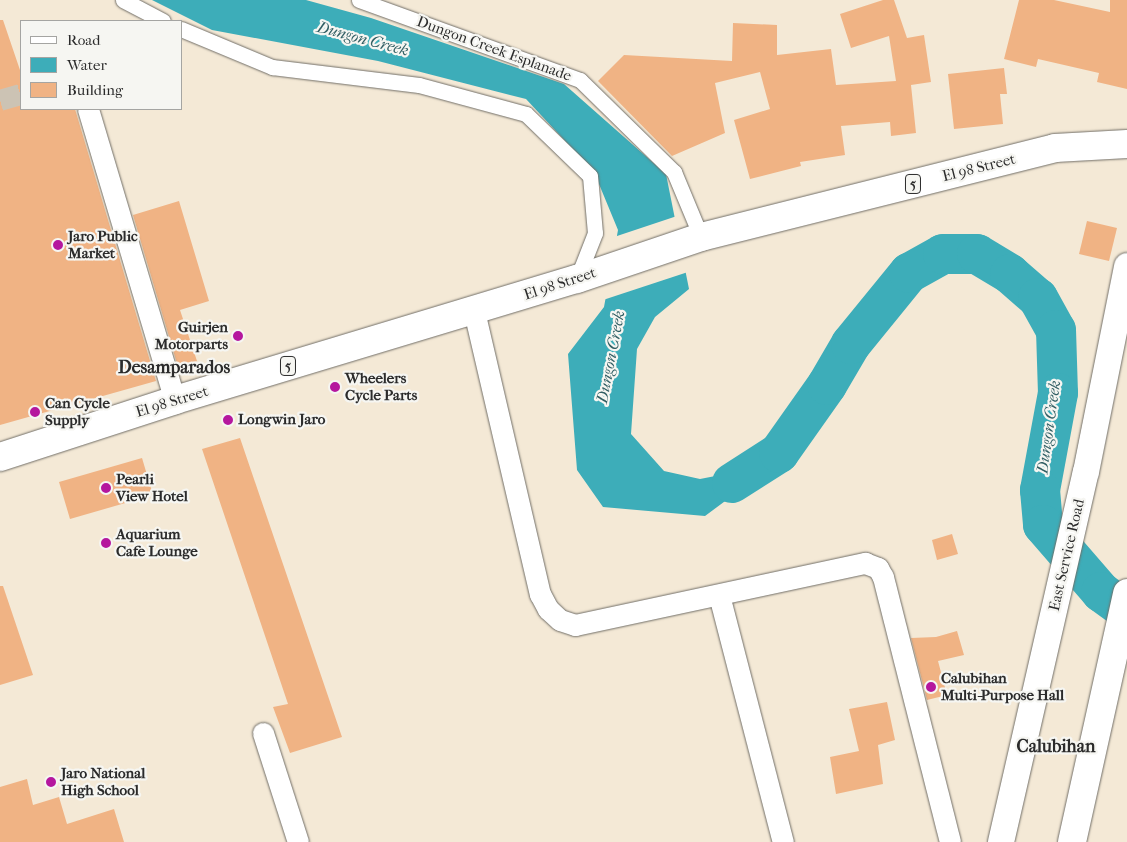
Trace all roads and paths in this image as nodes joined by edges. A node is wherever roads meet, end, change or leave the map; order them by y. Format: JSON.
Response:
{"nodes":[{"id":1,"x":123,"y":0,"type":"edge"},
{"id":2,"x":359,"y":0,"type":"edge"},
{"id":3,"x":161,"y":20,"type":"edge"},
{"id":4,"x":182,"y":29,"type":"edge"},
{"id":5,"x":88,"y":110,"type":"edge"},
{"id":6,"x":1127,"y":144,"type":"edge"},
{"id":7,"x":701,"y":237,"type":"junction"},
{"id":8,"x":1127,"y":266,"type":"edge"},
{"id":9,"x":577,"y":279,"type":"junction"},
{"id":10,"x":474,"y":311,"type":"junction"},
{"id":11,"x":175,"y":400,"type":"junction"},
{"id":12,"x":0,"y":457,"type":"edge"},
{"id":13,"x":1127,"y":593,"type":"edge"},
{"id":14,"x":719,"y":595,"type":"junction"},
{"id":15,"x":262,"y":733,"type":"dead end"},
{"id":16,"x":298,"y":842,"type":"edge"},
{"id":17,"x":783,"y":842,"type":"edge"},
{"id":18,"x":950,"y":842,"type":"edge"},
{"id":19,"x":1001,"y":842,"type":"edge"},
{"id":20,"x":1072,"y":842,"type":"edge"}],
"edges":[{"from":1,"to":3,"type":"street"},
{"from":2,"to":7,"type":"street","name":"Dungon Creek Esplanade"},
{"from":4,"to":9,"type":"street"},
{"from":5,"to":11,"type":"street"},
{"from":6,"to":7,"type":"main road","name":"El 98 Street","number":"5"},
{"from":7,"to":9,"type":"main road","name":"El 98 Street","number":"5"},
{"from":8,"to":19,"type":"street","name":"East Service Road"},
{"from":9,"to":10,"type":"main road","name":"El 98 Street","number":"5"},
{"from":10,"to":11,"type":"main road","name":"El 98 Street","number":"5"},
{"from":10,"to":14,"type":"street"},
{"from":11,"to":12,"type":"main road","name":"El 98 Street","number":"5"},
{"from":13,"to":20,"type":"main road"},
{"from":14,"to":17,"type":"street"},
{"from":14,"to":18,"type":"street"},
{"from":15,"to":16,"type":"street"}]}
